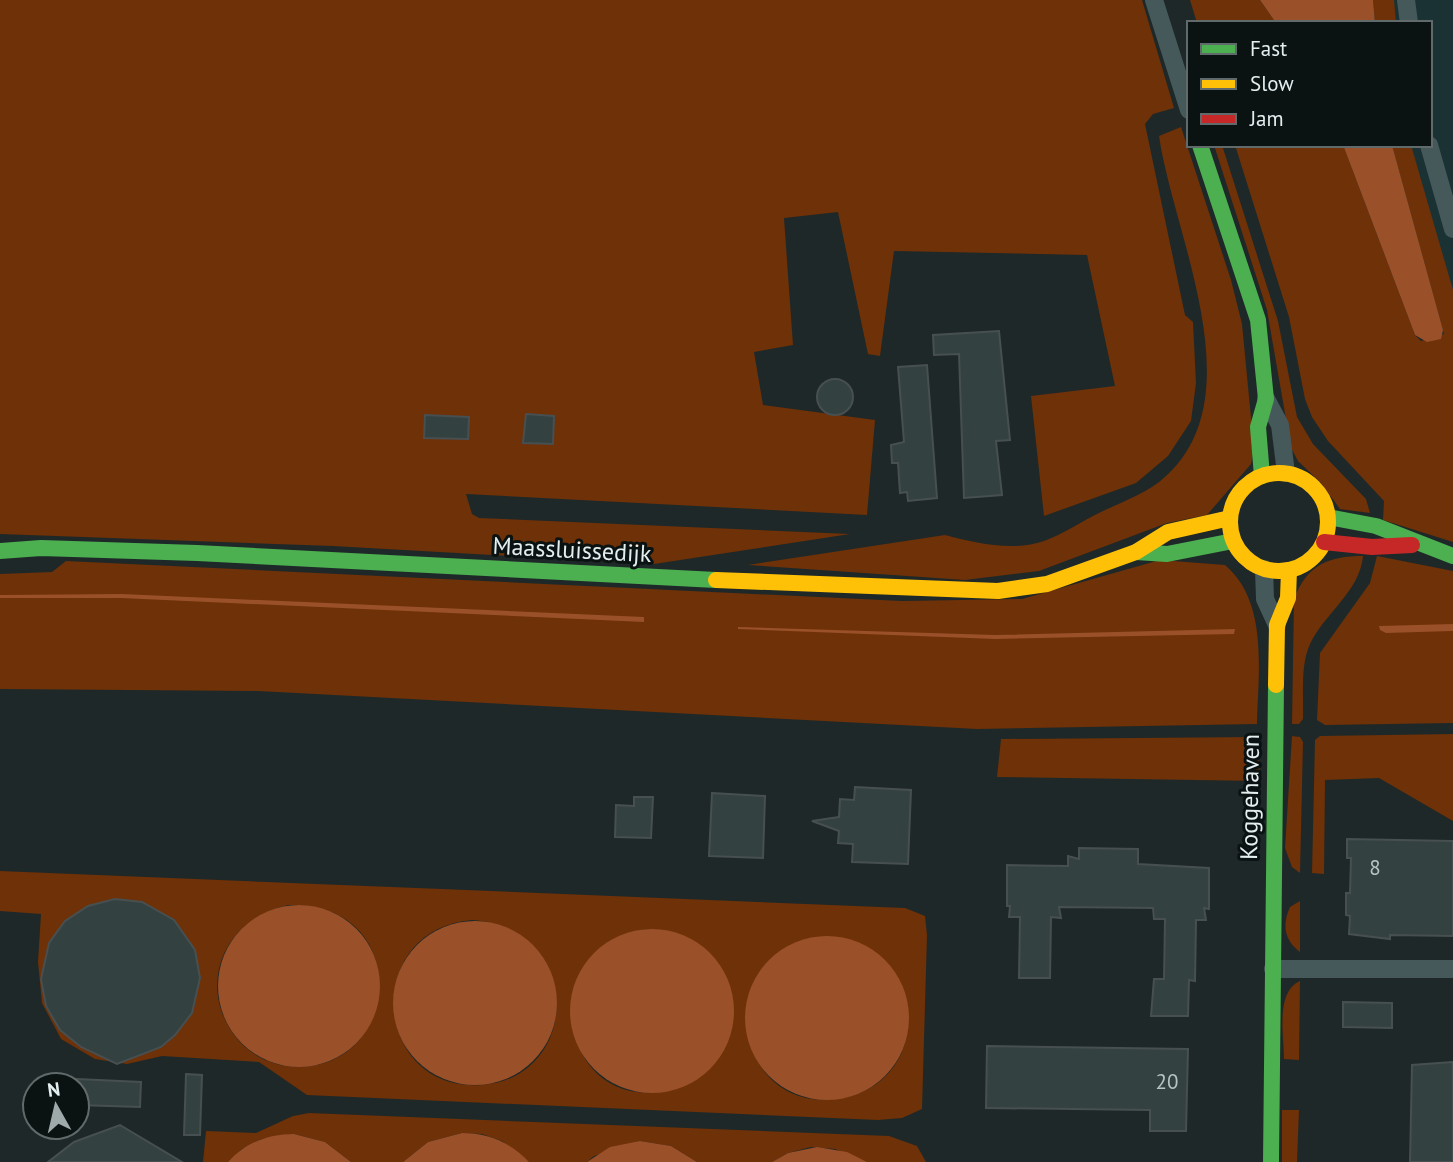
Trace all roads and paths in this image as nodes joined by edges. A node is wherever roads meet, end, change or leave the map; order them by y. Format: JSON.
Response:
{"nodes":[{"id":1,"x":1154,"y":0,"type":"edge"},
{"id":2,"x":1406,"y":0,"type":"edge"},
{"id":3,"x":1409,"y":21,"type":"edge"},
{"id":4,"x":1187,"y":104,"type":"edge"},
{"id":5,"x":1201,"y":147,"type":"edge"},
{"id":6,"x":1430,"y":147,"type":"edge"},
{"id":7,"x":1453,"y":229,"type":"edge"},
{"id":8,"x":1266,"y":399,"type":"junction"},
{"id":9,"x":1286,"y":473,"type":"junction"},
{"id":10,"x":1262,"y":475,"type":"junction"},
{"id":11,"x":1328,"y":517,"type":"junction"},
{"id":12,"x":1230,"y":518,"type":"junction"},
{"id":13,"x":1233,"y":541,"type":"junction"},
{"id":14,"x":1324,"y":542,"type":"junction"},
{"id":15,"x":1420,"y":545,"type":"junction"},
{"id":16,"x":0,"y":551,"type":"edge"},
{"id":17,"x":1136,"y":552,"type":"junction"},
{"id":18,"x":1453,"y":556,"type":"edge"},
{"id":19,"x":1264,"y":569,"type":"junction"},
{"id":20,"x":1289,"y":570,"type":"junction"},
{"id":21,"x":1277,"y":625,"type":"junction"},
{"id":22,"x":1273,"y":969,"type":"junction"},
{"id":23,"x":1453,"y":969,"type":"edge"},
{"id":24,"x":1271,"y":1162,"type":"edge"}],
"edges":[{"from":1,"to":4,"type":"street"},
{"from":2,"to":3,"type":"street"},
{"from":5,"to":8,"type":"street"},
{"from":6,"to":7,"type":"street"},
{"from":8,"to":9,"type":"street"},
{"from":8,"to":10,"type":"street"},
{"from":9,"to":10,"type":"street"},
{"from":9,"to":11,"type":"street"},
{"from":10,"to":12,"type":"street"},
{"from":11,"to":14,"type":"street"},
{"from":11,"to":15,"type":"street"},
{"from":12,"to":13,"type":"street"},
{"from":12,"to":17,"type":"street","name":"Maassluissedijk"},
{"from":13,"to":17,"type":"street","name":"Maassluissedijk"},
{"from":13,"to":19,"type":"street"},
{"from":14,"to":15,"type":"street"},
{"from":14,"to":20,"type":"street"},
{"from":15,"to":18,"type":"street"},
{"from":16,"to":17,"type":"street","name":"Maassluissedijk"},
{"from":19,"to":20,"type":"street"},
{"from":19,"to":21,"type":"street","name":"Koggehaven"},
{"from":20,"to":21,"type":"street","name":"Koggehaven"},
{"from":21,"to":22,"type":"street","name":"Koggehaven"},
{"from":22,"to":23,"type":"street"},
{"from":22,"to":24,"type":"street","name":"Koggehaven"}]}
